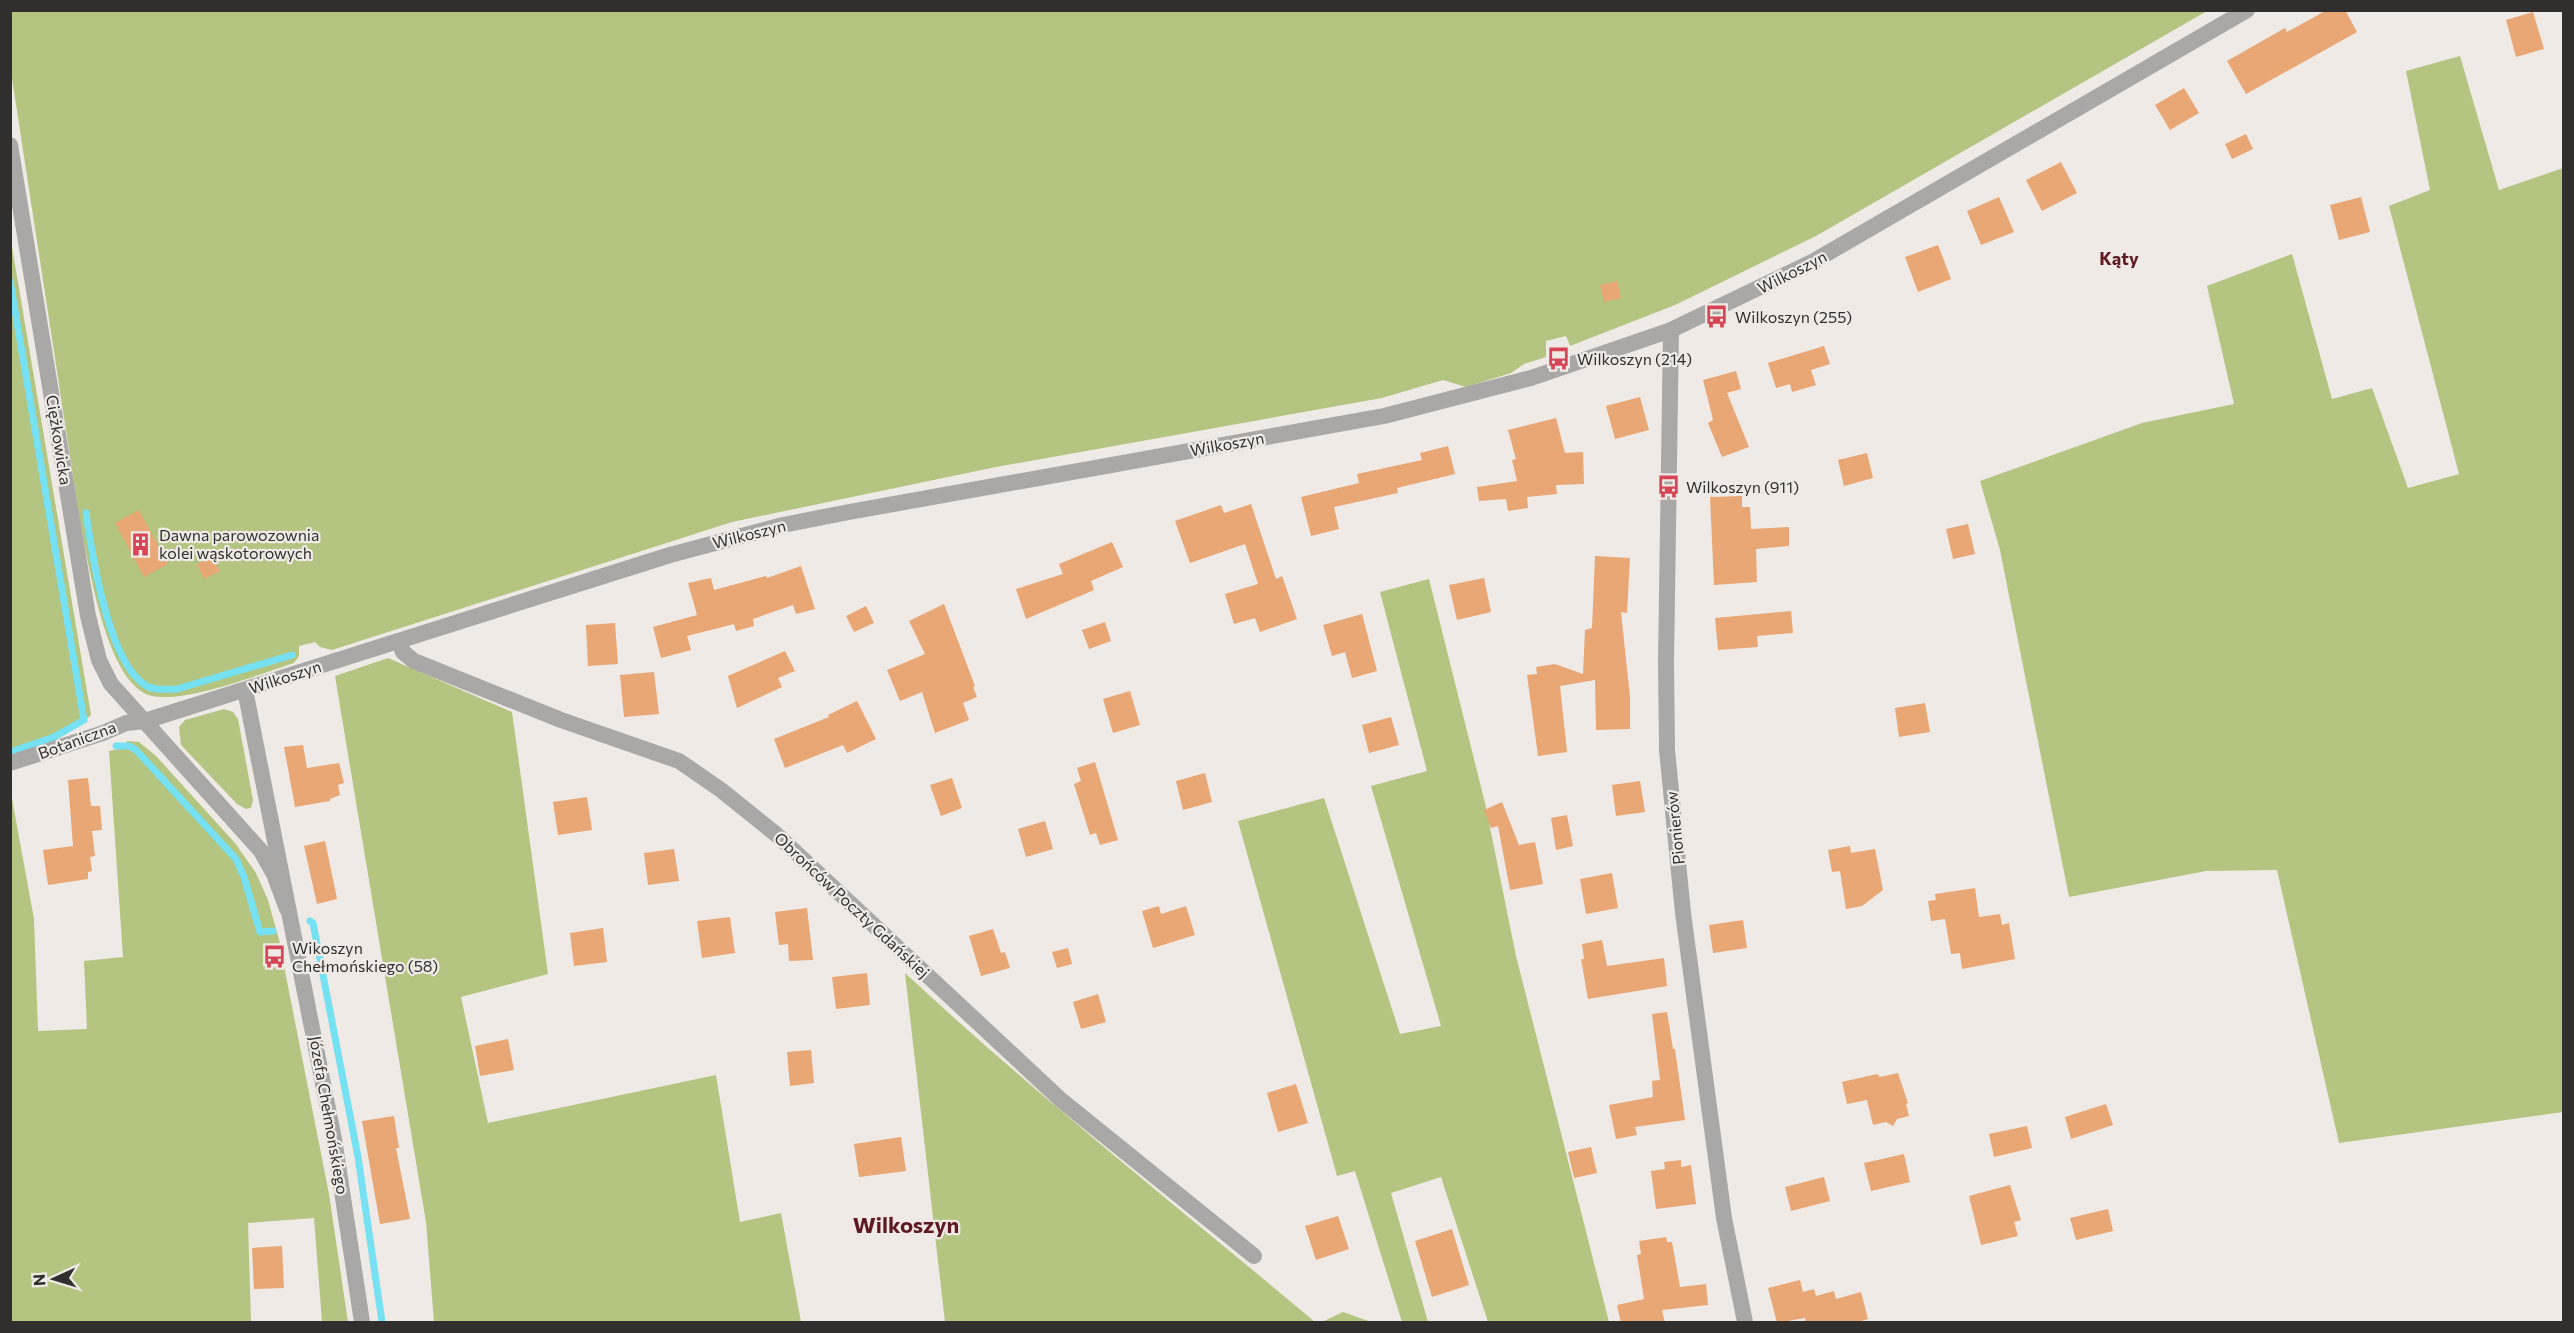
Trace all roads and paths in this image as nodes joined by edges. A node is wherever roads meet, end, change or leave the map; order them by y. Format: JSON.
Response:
{"nodes":[{"id":1,"x":2247,"y":10,"type":"edge"},
{"id":2,"x":10,"y":144,"type":"edge"},
{"id":3,"x":1671,"y":330,"type":"junction"},
{"id":4,"x":399,"y":641,"type":"junction"},
{"id":5,"x":245,"y":690,"type":"junction"},
{"id":6,"x":145,"y":721,"type":"junction"},
{"id":7,"x":10,"y":763,"type":"edge"},
{"id":8,"x":287,"y":909,"type":"junction"},
{"id":9,"x":1254,"y":1256,"type":"dead end"},
{"id":10,"x":362,"y":1323,"type":"edge"},
{"id":11,"x":1745,"y":1323,"type":"edge"}],
"edges":[{"from":1,"to":3,"type":"street","name":"Wilkoszyn"},
{"from":2,"to":6,"type":"street","name":"Ciężkowicka"},
{"from":3,"to":4,"type":"street","name":"Wilkoszyn"},
{"from":3,"to":11,"type":"street","name":"Pionierów"},
{"from":4,"to":5,"type":"street","name":"Wilkoszyn"},
{"from":4,"to":9,"type":"street","name":"Obrońców Poczty Gdańskiej"},
{"from":5,"to":6,"type":"street","name":"Wilkoszyn"},
{"from":5,"to":8,"type":"street","name":"Józefa Chełmońskiego"},
{"from":6,"to":7,"type":"street","name":"Botaniczna"},
{"from":6,"to":8,"type":"street","name":"Józefa Chełmońskiego"},
{"from":8,"to":10,"type":"street","name":"Józefa Chełmońskiego"}]}
